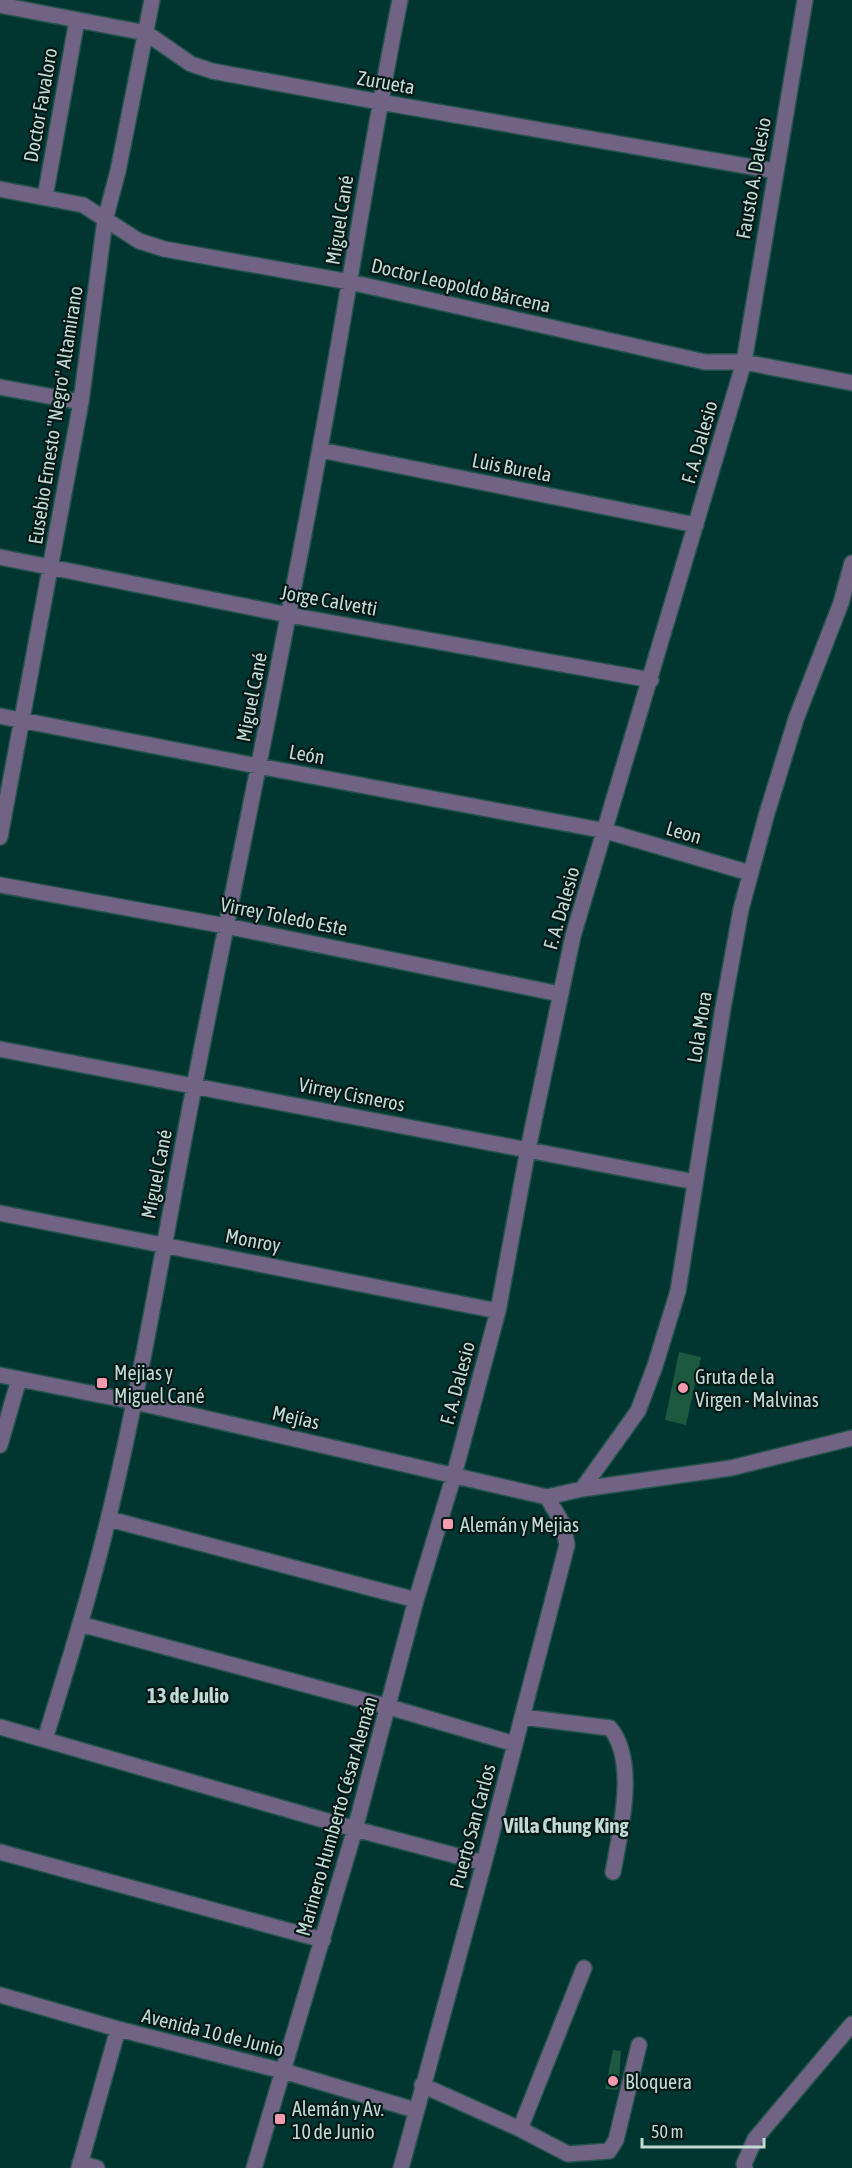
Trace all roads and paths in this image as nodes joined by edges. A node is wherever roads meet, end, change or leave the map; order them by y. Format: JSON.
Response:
{"nodes":[{"id":1,"x":152,"y":0,"type":"edge"},
{"id":2,"x":400,"y":0,"type":"edge"},
{"id":3,"x":805,"y":0,"type":"edge"},
{"id":4,"x":0,"y":5,"type":"edge"},
{"id":5,"x":77,"y":20,"type":"junction"},
{"id":6,"x":146,"y":33,"type":"junction"},
{"id":7,"x":380,"y":102,"type":"junction"},
{"id":8,"x":775,"y":171,"type":"junction"},
{"id":9,"x":0,"y":189,"type":"edge"},
{"id":10,"x":45,"y":197,"type":"junction"},
{"id":11,"x":105,"y":220,"type":"junction"},
{"id":12,"x":350,"y":282,"type":"junction"},
{"id":13,"x":744,"y":362,"type":"junction"},
{"id":14,"x":852,"y":383,"type":"edge"},
{"id":15,"x":0,"y":387,"type":"edge"},
{"id":16,"x":81,"y":402,"type":"junction"},
{"id":17,"x":320,"y":450,"type":"junction"},
{"id":18,"x":696,"y":525,"type":"junction"},
{"id":19,"x":0,"y":557,"type":"edge"},
{"id":20,"x":852,"y":563,"type":"edge"},
{"id":21,"x":51,"y":567,"type":"junction"},
{"id":22,"x":289,"y":615,"type":"junction"},
{"id":23,"x":651,"y":680,"type":"junction"},
{"id":24,"x":0,"y":716,"type":"edge"},
{"id":25,"x":21,"y":720,"type":"junction"},
{"id":26,"x":258,"y":766,"type":"junction"},
{"id":27,"x":606,"y":831,"type":"junction"},
{"id":28,"x":0,"y":837,"type":"edge"},
{"id":29,"x":750,"y":873,"type":"junction"},
{"id":30,"x":0,"y":885,"type":"edge"},
{"id":31,"x":226,"y":926,"type":"junction"},
{"id":32,"x":560,"y":994,"type":"junction"},
{"id":33,"x":0,"y":1049,"type":"edge"},
{"id":34,"x":195,"y":1086,"type":"junction"},
{"id":35,"x":528,"y":1149,"type":"junction"},
{"id":36,"x":695,"y":1182,"type":"junction"},
{"id":37,"x":0,"y":1213,"type":"edge"},
{"id":38,"x":164,"y":1244,"type":"junction"},
{"id":39,"x":498,"y":1311,"type":"junction"},
{"id":40,"x":0,"y":1375,"type":"edge"},
{"id":41,"x":19,"y":1379,"type":"junction"},
{"id":42,"x":135,"y":1402,"type":"junction"},
{"id":43,"x":852,"y":1438,"type":"edge"},
{"id":44,"x":0,"y":1445,"type":"edge"},
{"id":45,"x":454,"y":1475,"type":"junction"},
{"id":46,"x":582,"y":1489,"type":"junction"},
{"id":47,"x":547,"y":1497,"type":"junction"},
{"id":48,"x":109,"y":1519,"type":"junction"},
{"id":49,"x":416,"y":1600,"type":"junction"},
{"id":50,"x":80,"y":1624,"type":"junction"},
{"id":51,"x":389,"y":1707,"type":"junction"},
{"id":52,"x":523,"y":1717,"type":"junction"},
{"id":53,"x":0,"y":1727,"type":"edge"},
{"id":54,"x":45,"y":1739,"type":"junction"},
{"id":55,"x":515,"y":1744,"type":"junction"},
{"id":56,"x":355,"y":1829,"type":"junction"},
{"id":57,"x":0,"y":1852,"type":"edge"},
{"id":58,"x":484,"y":1863,"type":"junction"},
{"id":59,"x":613,"y":1872,"type":"dead end"},
{"id":60,"x":323,"y":1940,"type":"junction"},
{"id":61,"x":585,"y":1968,"type":"dead end"},
{"id":62,"x":0,"y":1995,"type":"edge"},
{"id":63,"x":852,"y":2024,"type":"edge"},
{"id":64,"x":118,"y":2029,"type":"junction"},
{"id":65,"x":639,"y":2045,"type":"dead end"},
{"id":66,"x":283,"y":2071,"type":"junction"},
{"id":67,"x":422,"y":2085,"type":"junction"},
{"id":68,"x":416,"y":2110,"type":"junction"},
{"id":69,"x":520,"y":2129,"type":"junction"},
{"id":70,"x":80,"y":2166,"type":"edge"},
{"id":71,"x":97,"y":2168,"type":"edge"},
{"id":72,"x":254,"y":2168,"type":"edge"},
{"id":73,"x":400,"y":2168,"type":"edge"},
{"id":74,"x":745,"y":2168,"type":"edge"}],
"edges":[{"from":1,"to":6,"type":"street","name":"Eusebio Ernesto \"Negro\" Altamirano"},
{"from":2,"to":7,"type":"street","name":"Miguel Cané"},
{"from":3,"to":8,"type":"street","name":"Fausto A. Dalesio"},
{"from":4,"to":5,"type":"street","name":"Zurueta"},
{"from":5,"to":6,"type":"street","name":"Zurueta"},
{"from":5,"to":10,"type":"street","name":"Doctor Favaloro"},
{"from":6,"to":7,"type":"street","name":"Zurueta"},
{"from":6,"to":11,"type":"street","name":"Eusebio Ernesto \"Negro\" Altamirano"},
{"from":7,"to":8,"type":"street","name":"Zurueta"},
{"from":7,"to":12,"type":"street","name":"Miguel Cané"},
{"from":8,"to":13,"type":"street","name":"Fausto A. Dalesio"},
{"from":9,"to":10,"type":"street","name":"Doctor Leopoldo Bárcena"},
{"from":10,"to":11,"type":"street","name":"Doctor Leopoldo Bárcena"},
{"from":11,"to":12,"type":"street","name":"Doctor Leopoldo Bárcena"},
{"from":11,"to":16,"type":"street","name":"Eusebio Ernesto \"Negro\" Altamirano"},
{"from":12,"to":13,"type":"street","name":"Doctor Leopoldo Bárcena"},
{"from":12,"to":17,"type":"street","name":"Miguel Cané"},
{"from":13,"to":14,"type":"street","name":"Doctor Leopoldo Bárcena"},
{"from":13,"to":18,"type":"street","name":"F. A. Dalesio"},
{"from":15,"to":16,"type":"street"},
{"from":16,"to":21,"type":"street","name":"Eusebio Ernesto \"Negro\" Altamirano"},
{"from":17,"to":18,"type":"street","name":"Luis Burela"},
{"from":17,"to":22,"type":"street","name":"Miguel Cané"},
{"from":18,"to":23,"type":"street","name":"F. A. Dalesio"},
{"from":19,"to":21,"type":"street","name":"Jorge Calvetti"},
{"from":20,"to":29,"type":"street","name":"Lola Mora"},
{"from":21,"to":22,"type":"street","name":"Jorge Calvetti"},
{"from":21,"to":25,"type":"street","name":"Eusebio Ernesto \"Negro\" Altamirano"},
{"from":22,"to":23,"type":"street","name":"Jorge Calvetti"},
{"from":22,"to":26,"type":"street","name":"Miguel Cané"},
{"from":23,"to":27,"type":"street","name":"F. A. Dalesio"},
{"from":24,"to":25,"type":"street","name":"León"},
{"from":25,"to":26,"type":"street","name":"León"},
{"from":25,"to":28,"type":"street","name":"Eusebio Ernesto \"Negro\" Altamirano"},
{"from":26,"to":27,"type":"street","name":"León"},
{"from":26,"to":31,"type":"street","name":"Miguel Cané"},
{"from":27,"to":29,"type":"street","name":"Leon"},
{"from":27,"to":32,"type":"street","name":"F. A. Dalesio"},
{"from":29,"to":36,"type":"street","name":"Lola Mora"},
{"from":30,"to":31,"type":"street","name":"Virrey Toledo Este"},
{"from":31,"to":32,"type":"street","name":"Virrey Toledo Este"},
{"from":31,"to":34,"type":"street","name":"Miguel Cané"},
{"from":32,"to":35,"type":"street","name":"F. A. Dalesio"},
{"from":33,"to":34,"type":"street","name":"Virrey Cisneros"},
{"from":34,"to":35,"type":"street","name":"Virrey Cisneros"},
{"from":34,"to":38,"type":"street","name":"Miguel Cané"},
{"from":35,"to":36,"type":"street","name":"Virrey Cisneros"},
{"from":35,"to":39,"type":"street","name":"F. A. Dalesio"},
{"from":36,"to":46,"type":"street","name":"Lola Mora"},
{"from":37,"to":38,"type":"street","name":"Monroy"},
{"from":38,"to":39,"type":"street","name":"Monroy"},
{"from":38,"to":42,"type":"street","name":"Miguel Cané"},
{"from":39,"to":45,"type":"street","name":"F. A. Dalesio"},
{"from":40,"to":41,"type":"street","name":"Mejías"},
{"from":41,"to":42,"type":"street","name":"Mejías"},
{"from":41,"to":44,"type":"street"},
{"from":42,"to":45,"type":"street","name":"Mejías"},
{"from":42,"to":48,"type":"street","name":"Miguel Cané"},
{"from":43,"to":46,"type":"street","name":"Mejías"},
{"from":45,"to":47,"type":"street","name":"Mejías"},
{"from":45,"to":49,"type":"street","name":"Marinero Humberto César Alemán"},
{"from":46,"to":47,"type":"street","name":"Mejías"},
{"from":47,"to":52,"type":"street","name":"Puerto San Carlos"},
{"from":48,"to":49,"type":"street"},
{"from":48,"to":50,"type":"street","name":"Miguel Cané"},
{"from":49,"to":51,"type":"street","name":"Marinero Humberto César Alemán"},
{"from":50,"to":51,"type":"street"},
{"from":50,"to":54,"type":"street","name":"Miguel Cané"},
{"from":51,"to":55,"type":"street"},
{"from":51,"to":56,"type":"street","name":"Marinero Humberto César Alemán"},
{"from":52,"to":55,"type":"street","name":"Puerto San Carlos"},
{"from":52,"to":59,"type":"street"},
{"from":53,"to":54,"type":"street"},
{"from":54,"to":56,"type":"street"},
{"from":55,"to":58,"type":"street","name":"Puerto San Carlos"},
{"from":56,"to":58,"type":"street"},
{"from":56,"to":60,"type":"street","name":"Marinero Humberto César Alemán"},
{"from":57,"to":60,"type":"street"},
{"from":58,"to":67,"type":"street","name":"Puerto San Carlos"},
{"from":60,"to":66,"type":"street","name":"Marinero Humberto César Alemán"},
{"from":61,"to":69,"type":"street"},
{"from":62,"to":64,"type":"street","name":"Avenida 10 de Junio"},
{"from":63,"to":74,"type":"street"},
{"from":64,"to":66,"type":"street","name":"Avenida 10 de Junio"},
{"from":64,"to":70,"type":"street"},
{"from":65,"to":69,"type":"street"},
{"from":66,"to":68,"type":"street","name":"Avenida 10 de Junio"},
{"from":66,"to":72,"type":"street","name":"Marinero Humberto César Alemán"},
{"from":67,"to":68,"type":"street","name":"Puerto San Carlos"},
{"from":67,"to":69,"type":"street"},
{"from":68,"to":73,"type":"street","name":"Puerto San Carlos"},
{"from":70,"to":71,"type":"street"}]}
